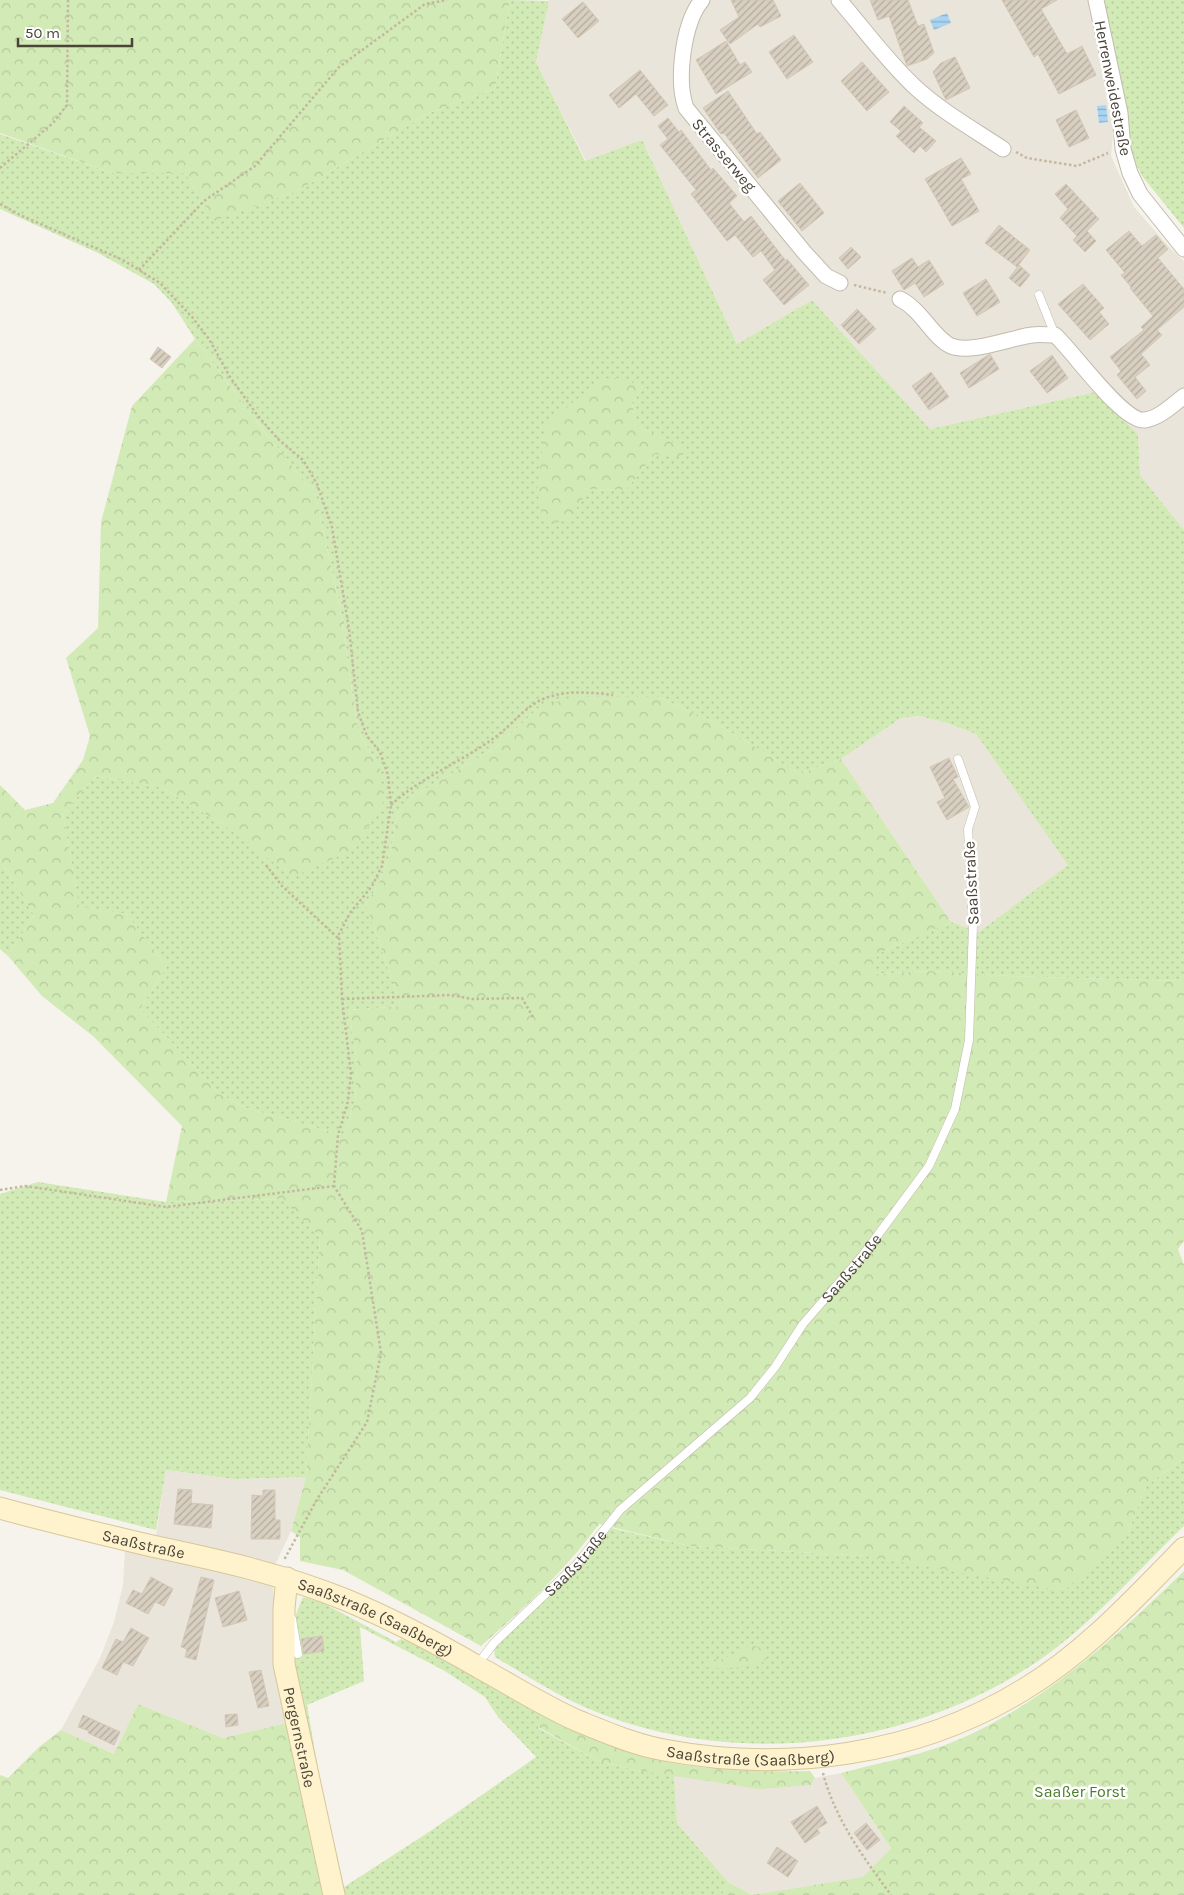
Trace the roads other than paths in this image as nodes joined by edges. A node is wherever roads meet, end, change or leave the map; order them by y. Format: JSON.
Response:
{"nodes":[{"id":1,"x":702,"y":0,"type":"edge"},
{"id":2,"x":839,"y":0,"type":"edge"},
{"id":3,"x":1096,"y":0,"type":"edge"},
{"id":4,"x":1003,"y":148,"type":"road end"},
{"id":5,"x":1184,"y":249,"type":"edge"},
{"id":6,"x":840,"y":283,"type":"road end"},
{"id":7,"x":1039,"y":295,"type":"dead end"},
{"id":8,"x":900,"y":299,"type":"road end"},
{"id":9,"x":1055,"y":335,"type":"junction"},
{"id":10,"x":1184,"y":396,"type":"edge"},
{"id":11,"x":958,"y":759,"type":"dead end"},
{"id":12,"x":0,"y":1508,"type":"edge"},
{"id":13,"x":1184,"y":1548,"type":"edge"},
{"id":14,"x":281,"y":1576,"type":"junction"},
{"id":15,"x":284,"y":1608,"type":"junction"},
{"id":16,"x":298,"y":1654,"type":"dead end"},
{"id":17,"x":477,"y":1666,"type":"junction"},
{"id":18,"x":334,"y":1895,"type":"edge"}],
"edges":[{"from":1,"to":6,"type":"street","name":"Strasserweg"},
{"from":2,"to":4,"type":"street"},
{"from":3,"to":5,"type":"street","name":"Herrenweidestraße"},
{"from":7,"to":9,"type":"lane"},
{"from":8,"to":9,"type":"street"},
{"from":9,"to":10,"type":"street"},
{"from":11,"to":17,"type":"lane","name":"Saaßstraße"},
{"from":12,"to":14,"type":"street","name":"Saaßstraße"},
{"from":13,"to":17,"type":"street","name":"Saaßstraße (Saaßberg)"},
{"from":14,"to":15,"type":"street","name":"Pergernstraße"},
{"from":14,"to":17,"type":"street","name":"Saaßstraße (Saaßberg)"},
{"from":15,"to":16,"type":"lane"},
{"from":15,"to":18,"type":"street","name":"Pergernstraße"}]}
